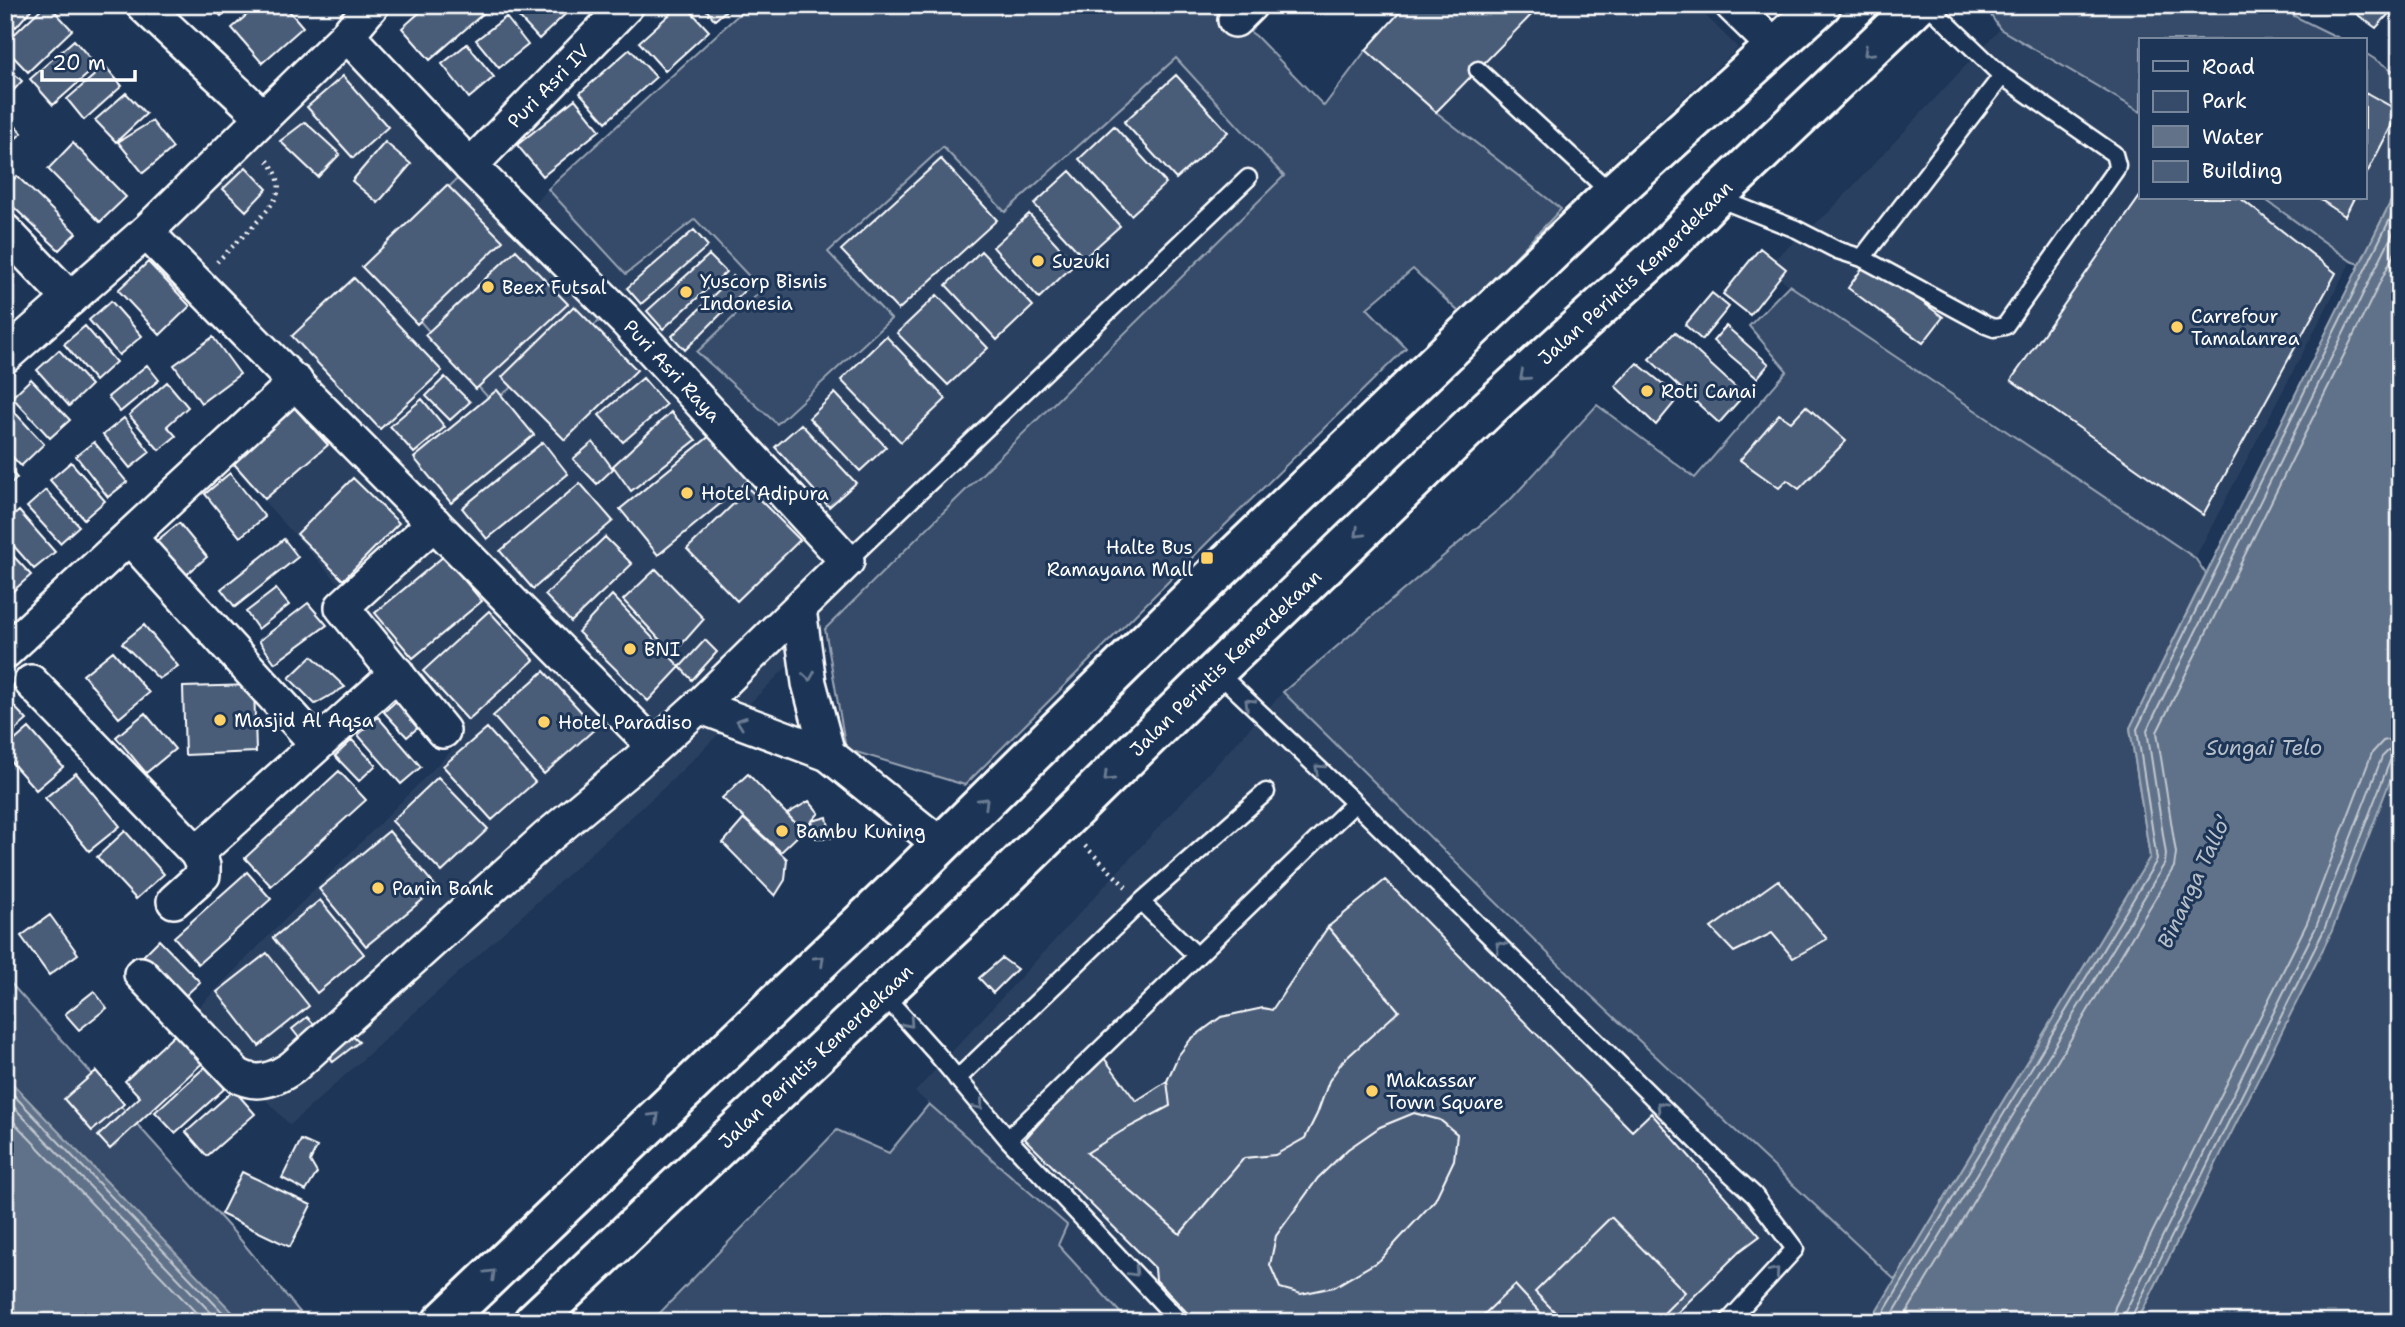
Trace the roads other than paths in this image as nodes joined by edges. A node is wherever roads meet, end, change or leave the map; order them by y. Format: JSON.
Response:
{"nodes":[{"id":1,"x":143,"y":5,"type":"edge"},
{"id":2,"x":372,"y":5,"type":"edge"},
{"id":3,"x":627,"y":5,"type":"edge"},
{"id":4,"x":1732,"y":5,"type":"edge"},
{"id":5,"x":1821,"y":5,"type":"edge"},
{"id":6,"x":1917,"y":5,"type":"edge"},
{"id":7,"x":1928,"y":5,"type":"edge"},
{"id":8,"x":347,"y":35,"type":"junction"},
{"id":9,"x":1776,"y":48,"type":"junction"},
{"id":10,"x":1478,"y":70,"type":"dead end"},
{"id":11,"x":2002,"y":76,"type":"junction"},
{"id":12,"x":256,"y":124,"type":"junction"},
{"id":13,"x":470,"y":166,"type":"junction"},
{"id":14,"x":1248,"y":178,"type":"dead end"},
{"id":15,"x":1612,"y":194,"type":"junction"},
{"id":16,"x":1715,"y":197,"type":"junction"},
{"id":17,"x":5,"y":231,"type":"edge"},
{"id":18,"x":146,"y":232,"type":"junction"},
{"id":19,"x":1862,"y":258,"type":"junction"},
{"id":20,"x":70,"y":299,"type":"junction"},
{"id":21,"x":5,"y":356,"type":"edge"},
{"id":22,"x":296,"y":382,"type":"junction"},
{"id":23,"x":435,"y":523,"type":"junction"},
{"id":24,"x":130,"y":538,"type":"junction"},
{"id":25,"x":847,"y":561,"type":"junction"},
{"id":26,"x":799,"y":608,"type":"junction"},
{"id":27,"x":5,"y":652,"type":"edge"},
{"id":28,"x":1216,"y":671,"type":"junction"},
{"id":29,"x":397,"y":673,"type":"junction"},
{"id":30,"x":31,"y":682,"type":"dead end"},
{"id":31,"x":699,"y":706,"type":"junction"},
{"id":32,"x":443,"y":731,"type":"dead end"},
{"id":33,"x":317,"y":744,"type":"junction"},
{"id":34,"x":654,"y":746,"type":"junction"},
{"id":35,"x":828,"y":754,"type":"junction"},
{"id":36,"x":1266,"y":792,"type":"dead end"},
{"id":37,"x":1356,"y":803,"type":"junction"},
{"id":38,"x":941,"y":845,"type":"junction"},
{"id":39,"x":197,"y":853,"type":"junction"},
{"id":40,"x":174,"y":901,"type":"dead end"},
{"id":41,"x":1141,"y":902,"type":"junction"},
{"id":42,"x":1196,"y":956,"type":"junction"},
{"id":43,"x":141,"y":974,"type":"dead end"},
{"id":44,"x":882,"y":993,"type":"junction"},
{"id":45,"x":957,"y":1079,"type":"junction"},
{"id":46,"x":1008,"y":1139,"type":"junction"},
{"id":47,"x":442,"y":1322,"type":"edge"},
{"id":48,"x":533,"y":1322,"type":"edge"},
{"id":49,"x":1180,"y":1322,"type":"edge"},
{"id":50,"x":1728,"y":1322,"type":"edge"}],
"edges":[{"from":1,"to":12,"type":"street"},
{"from":2,"to":8,"type":"street"},
{"from":3,"to":13,"type":"street","name":"Puri Asri IV"},
{"from":4,"to":9,"type":"street"},
{"from":5,"to":9,"type":"highway"},
{"from":6,"to":16,"type":"highway","name":"Jalan Perintis Kemerdekaan","one_way":true},
{"from":7,"to":11,"type":"lane"},
{"from":8,"to":12,"type":"street"},
{"from":8,"to":13,"type":"street","name":"Puri Asri Raya"},
{"from":9,"to":15,"type":"highway"},
{"from":10,"to":15,"type":"lane"},
{"from":11,"to":19,"type":"lane"},
{"from":11,"to":19,"type":"lane"},
{"from":12,"to":18,"type":"street"},
{"from":13,"to":25,"type":"street","name":"Puri Asri Raya"},
{"from":14,"to":25,"type":"lane"},
{"from":38,"to":15,"type":"highway","one_way":true},
{"from":16,"to":19,"type":"lane"},
{"from":16,"to":28,"type":"highway","name":"Jalan Perintis Kemerdekaan","one_way":true},
{"from":17,"to":20,"type":"street"},
{"from":18,"to":20,"type":"street"},
{"from":18,"to":22,"type":"street"},
{"from":20,"to":21,"type":"street"},
{"from":22,"to":23,"type":"street"},
{"from":22,"to":24,"type":"street"},
{"from":23,"to":29,"type":"street"},
{"from":23,"to":34,"type":"street"},
{"from":24,"to":27,"type":"street"},
{"from":24,"to":33,"type":"street"},
{"from":25,"to":26,"type":"street"},
{"from":26,"to":31,"type":"street"},
{"from":26,"to":35,"type":"street","one_way":true},
{"from":37,"to":28,"type":"lane","one_way":true},
{"from":28,"to":44,"type":"highway","name":"Jalan Perintis Kemerdekaan","one_way":true},
{"from":29,"to":32,"type":"street"},
{"from":29,"to":33,"type":"street"},
{"from":30,"to":39,"type":"street"},
{"from":31,"to":34,"type":"street"},
{"from":35,"to":31,"type":"street","one_way":true},
{"from":33,"to":39,"type":"street"},
{"from":34,"to":43,"type":"street"},
{"from":35,"to":38,"type":"street"},
{"from":36,"to":41,"type":"lane"},
{"from":37,"to":42,"type":"lane"},
{"from":50,"to":37,"type":"lane","one_way":true},
{"from":47,"to":38,"type":"highway","one_way":true},
{"from":39,"to":40,"type":"street"},
{"from":41,"to":42,"type":"lane"},
{"from":41,"to":45,"type":"lane"},
{"from":42,"to":46,"type":"lane"},
{"from":44,"to":45,"type":"lane","one_way":true},
{"from":44,"to":48,"type":"highway","name":"Jalan Perintis Kemerdekaan"},
{"from":45,"to":46,"type":"lane","one_way":true},
{"from":46,"to":49,"type":"lane","one_way":true}]}
